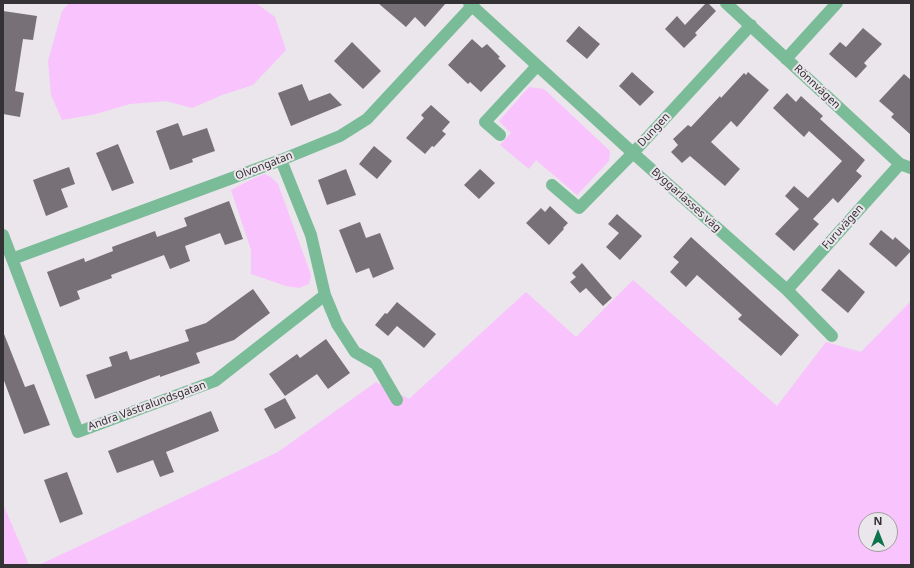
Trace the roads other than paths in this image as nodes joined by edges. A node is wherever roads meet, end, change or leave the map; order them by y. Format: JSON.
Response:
{"nodes":[{"id":1,"x":726,"y":3,"type":"edge"},
{"id":2,"x":837,"y":3,"type":"edge"},
{"id":3,"x":471,"y":4,"type":"edge"},
{"id":4,"x":751,"y":25,"type":"junction"},
{"id":5,"x":786,"y":59,"type":"junction"},
{"id":6,"x":537,"y":66,"type":"junction"},
{"id":7,"x":500,"y":135,"type":"dead end"},
{"id":8,"x":633,"y":153,"type":"junction"},
{"id":9,"x":281,"y":160,"type":"junction"},
{"id":10,"x":906,"y":166,"type":"edge"},
{"id":11,"x":552,"y":185,"type":"dead end"},
{"id":12,"x":3,"y":235,"type":"edge"},
{"id":13,"x":12,"y":259,"type":"junction"},
{"id":14,"x":786,"y":290,"type":"junction"},
{"id":15,"x":325,"y":295,"type":"junction"},
{"id":16,"x":832,"y":336,"type":"dead end"},
{"id":17,"x":397,"y":400,"type":"dead end"}],
"edges":[{"from":1,"to":4,"type":"street","name":"Rönnvägen"},
{"from":2,"to":5,"type":"street"},
{"from":3,"to":6,"type":"street","name":"Byggarlasses väg"},
{"from":3,"to":9,"type":"street","name":"Olvongatan"},
{"from":4,"to":5,"type":"street","name":"Rönnvägen"},
{"from":4,"to":8,"type":"street","name":"Dungen"},
{"from":5,"to":10,"type":"street","name":"Rönnvägen"},
{"from":6,"to":7,"type":"street"},
{"from":6,"to":8,"type":"street","name":"Byggarlasses väg"},
{"from":8,"to":11,"type":"street","name":"Dungen"},
{"from":8,"to":14,"type":"street","name":"Byggarlasses väg"},
{"from":9,"to":13,"type":"street","name":"Olvongatan"},
{"from":9,"to":15,"type":"street"},
{"from":10,"to":14,"type":"street","name":"Furuvägen"},
{"from":12,"to":13,"type":"street","name":"Andra Västralundsgatan"},
{"from":13,"to":15,"type":"street","name":"Andra Västralundsgatan"},
{"from":14,"to":16,"type":"street","name":"Byggarlasses väg"},
{"from":15,"to":17,"type":"street"}]}
